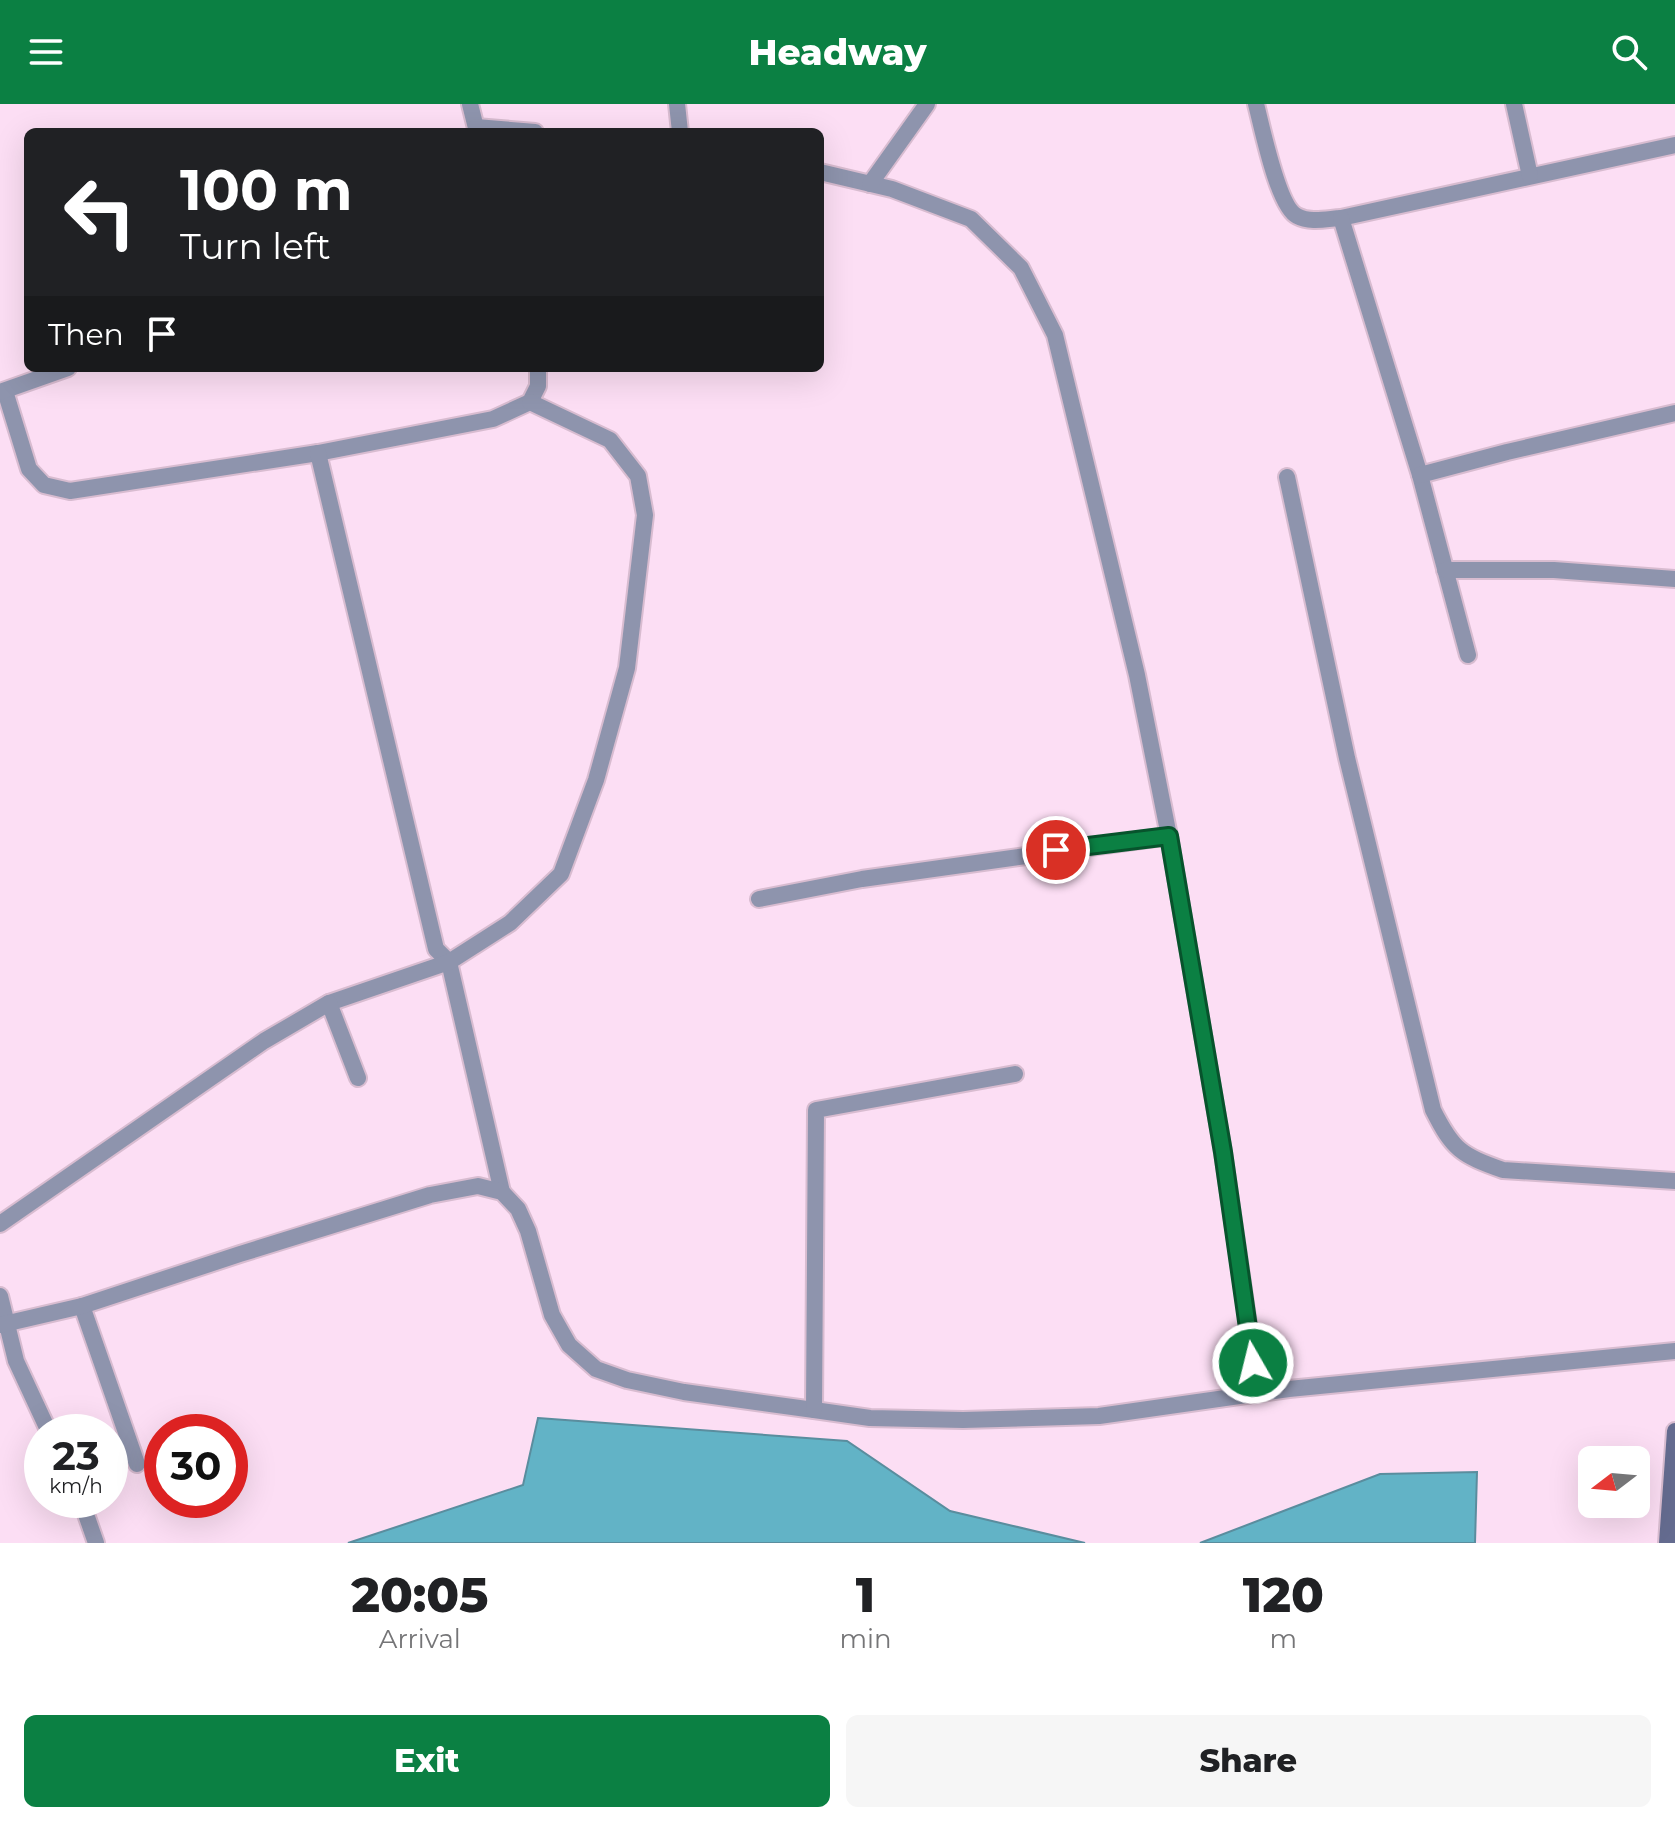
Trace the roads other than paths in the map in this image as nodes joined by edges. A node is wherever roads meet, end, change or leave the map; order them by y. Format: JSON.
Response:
{"nodes":[{"id":1,"x":470,"y":104,"type":"edge"},
{"id":2,"x":677,"y":104,"type":"edge"},
{"id":3,"x":927,"y":104,"type":"edge"},
{"id":4,"x":1256,"y":104,"type":"edge"},
{"id":5,"x":1514,"y":104,"type":"edge"},
{"id":6,"x":476,"y":128,"type":"edge"},
{"id":7,"x":680,"y":128,"type":"edge"},
{"id":8,"x":1675,"y":145,"type":"edge"},
{"id":9,"x":824,"y":173,"type":"edge"},
{"id":10,"x":1530,"y":176,"type":"junction"},
{"id":11,"x":870,"y":184,"type":"junction"},
{"id":12,"x":1341,"y":218,"type":"junction"},
{"id":13,"x":51,"y":372,"type":"edge"},
{"id":14,"x":538,"y":372,"type":"edge"},
{"id":15,"x":3,"y":391,"type":"edge"},
{"id":16,"x":530,"y":402,"type":"junction"},
{"id":17,"x":1675,"y":413,"type":"edge"},
{"id":18,"x":318,"y":453,"type":"junction"},
{"id":19,"x":1420,"y":475,"type":"junction"},
{"id":20,"x":1287,"y":477,"type":"dead end"},
{"id":21,"x":1445,"y":570,"type":"junction"},
{"id":22,"x":1675,"y":579,"type":"edge"},
{"id":23,"x":1468,"y":655,"type":"dead end"},
{"id":24,"x":1169,"y":836,"type":"junction"},
{"id":25,"x":759,"y":899,"type":"dead end"},
{"id":26,"x":449,"y":962,"type":"junction"},
{"id":27,"x":329,"y":1003,"type":"junction"},
{"id":28,"x":1015,"y":1074,"type":"dead end"},
{"id":29,"x":358,"y":1078,"type":"dead end"},
{"id":30,"x":1675,"y":1181,"type":"edge"},
{"id":31,"x":502,"y":1192,"type":"junction"},
{"id":32,"x":0,"y":1224,"type":"edge"},
{"id":33,"x":0,"y":1296,"type":"edge"},
{"id":34,"x":82,"y":1306,"type":"junction"},
{"id":35,"x":4,"y":1324,"type":"edge"},
{"id":36,"x":1675,"y":1351,"type":"edge"},
{"id":37,"x":1258,"y":1393,"type":"junction"},
{"id":38,"x":814,"y":1410,"type":"junction"},
{"id":39,"x":41,"y":1414,"type":"edge"},
{"id":40,"x":1675,"y":1431,"type":"edge"},
{"id":41,"x":137,"y":1464,"type":"dead end"},
{"id":42,"x":87,"y":1518,"type":"edge"},
{"id":43,"x":96,"y":1543,"type":"edge"},
{"id":44,"x":1667,"y":1543,"type":"edge"}],
"edges":[{"from":1,"to":6,"type":"street"},
{"from":2,"to":7,"type":"street"},
{"from":3,"to":11,"type":"street"},
{"from":4,"to":12,"type":"street"},
{"from":5,"to":10,"type":"street"},
{"from":8,"to":10,"type":"street"},
{"from":9,"to":11,"type":"street"},
{"from":10,"to":12,"type":"street"},
{"from":11,"to":24,"type":"street"},
{"from":12,"to":19,"type":"street"},
{"from":13,"to":15,"type":"street"},
{"from":14,"to":16,"type":"street"},
{"from":15,"to":18,"type":"street"},
{"from":16,"to":18,"type":"street"},
{"from":16,"to":26,"type":"street"},
{"from":17,"to":19,"type":"street"},
{"from":18,"to":26,"type":"street"},
{"from":19,"to":21,"type":"street"},
{"from":20,"to":30,"type":"street"},
{"from":21,"to":22,"type":"street"},
{"from":21,"to":23,"type":"street"},
{"from":24,"to":25,"type":"street"},
{"from":24,"to":37,"type":"street"},
{"from":26,"to":27,"type":"street"},
{"from":26,"to":31,"type":"street"},
{"from":27,"to":29,"type":"street"},
{"from":27,"to":32,"type":"street"},
{"from":28,"to":38,"type":"street"},
{"from":31,"to":34,"type":"street"},
{"from":31,"to":38,"type":"street"},
{"from":33,"to":35,"type":"street"},
{"from":34,"to":35,"type":"street"},
{"from":34,"to":41,"type":"street"},
{"from":35,"to":39,"type":"street"},
{"from":36,"to":37,"type":"street"},
{"from":37,"to":38,"type":"street"},
{"from":40,"to":44,"type":"street"},
{"from":42,"to":43,"type":"street"}]}
